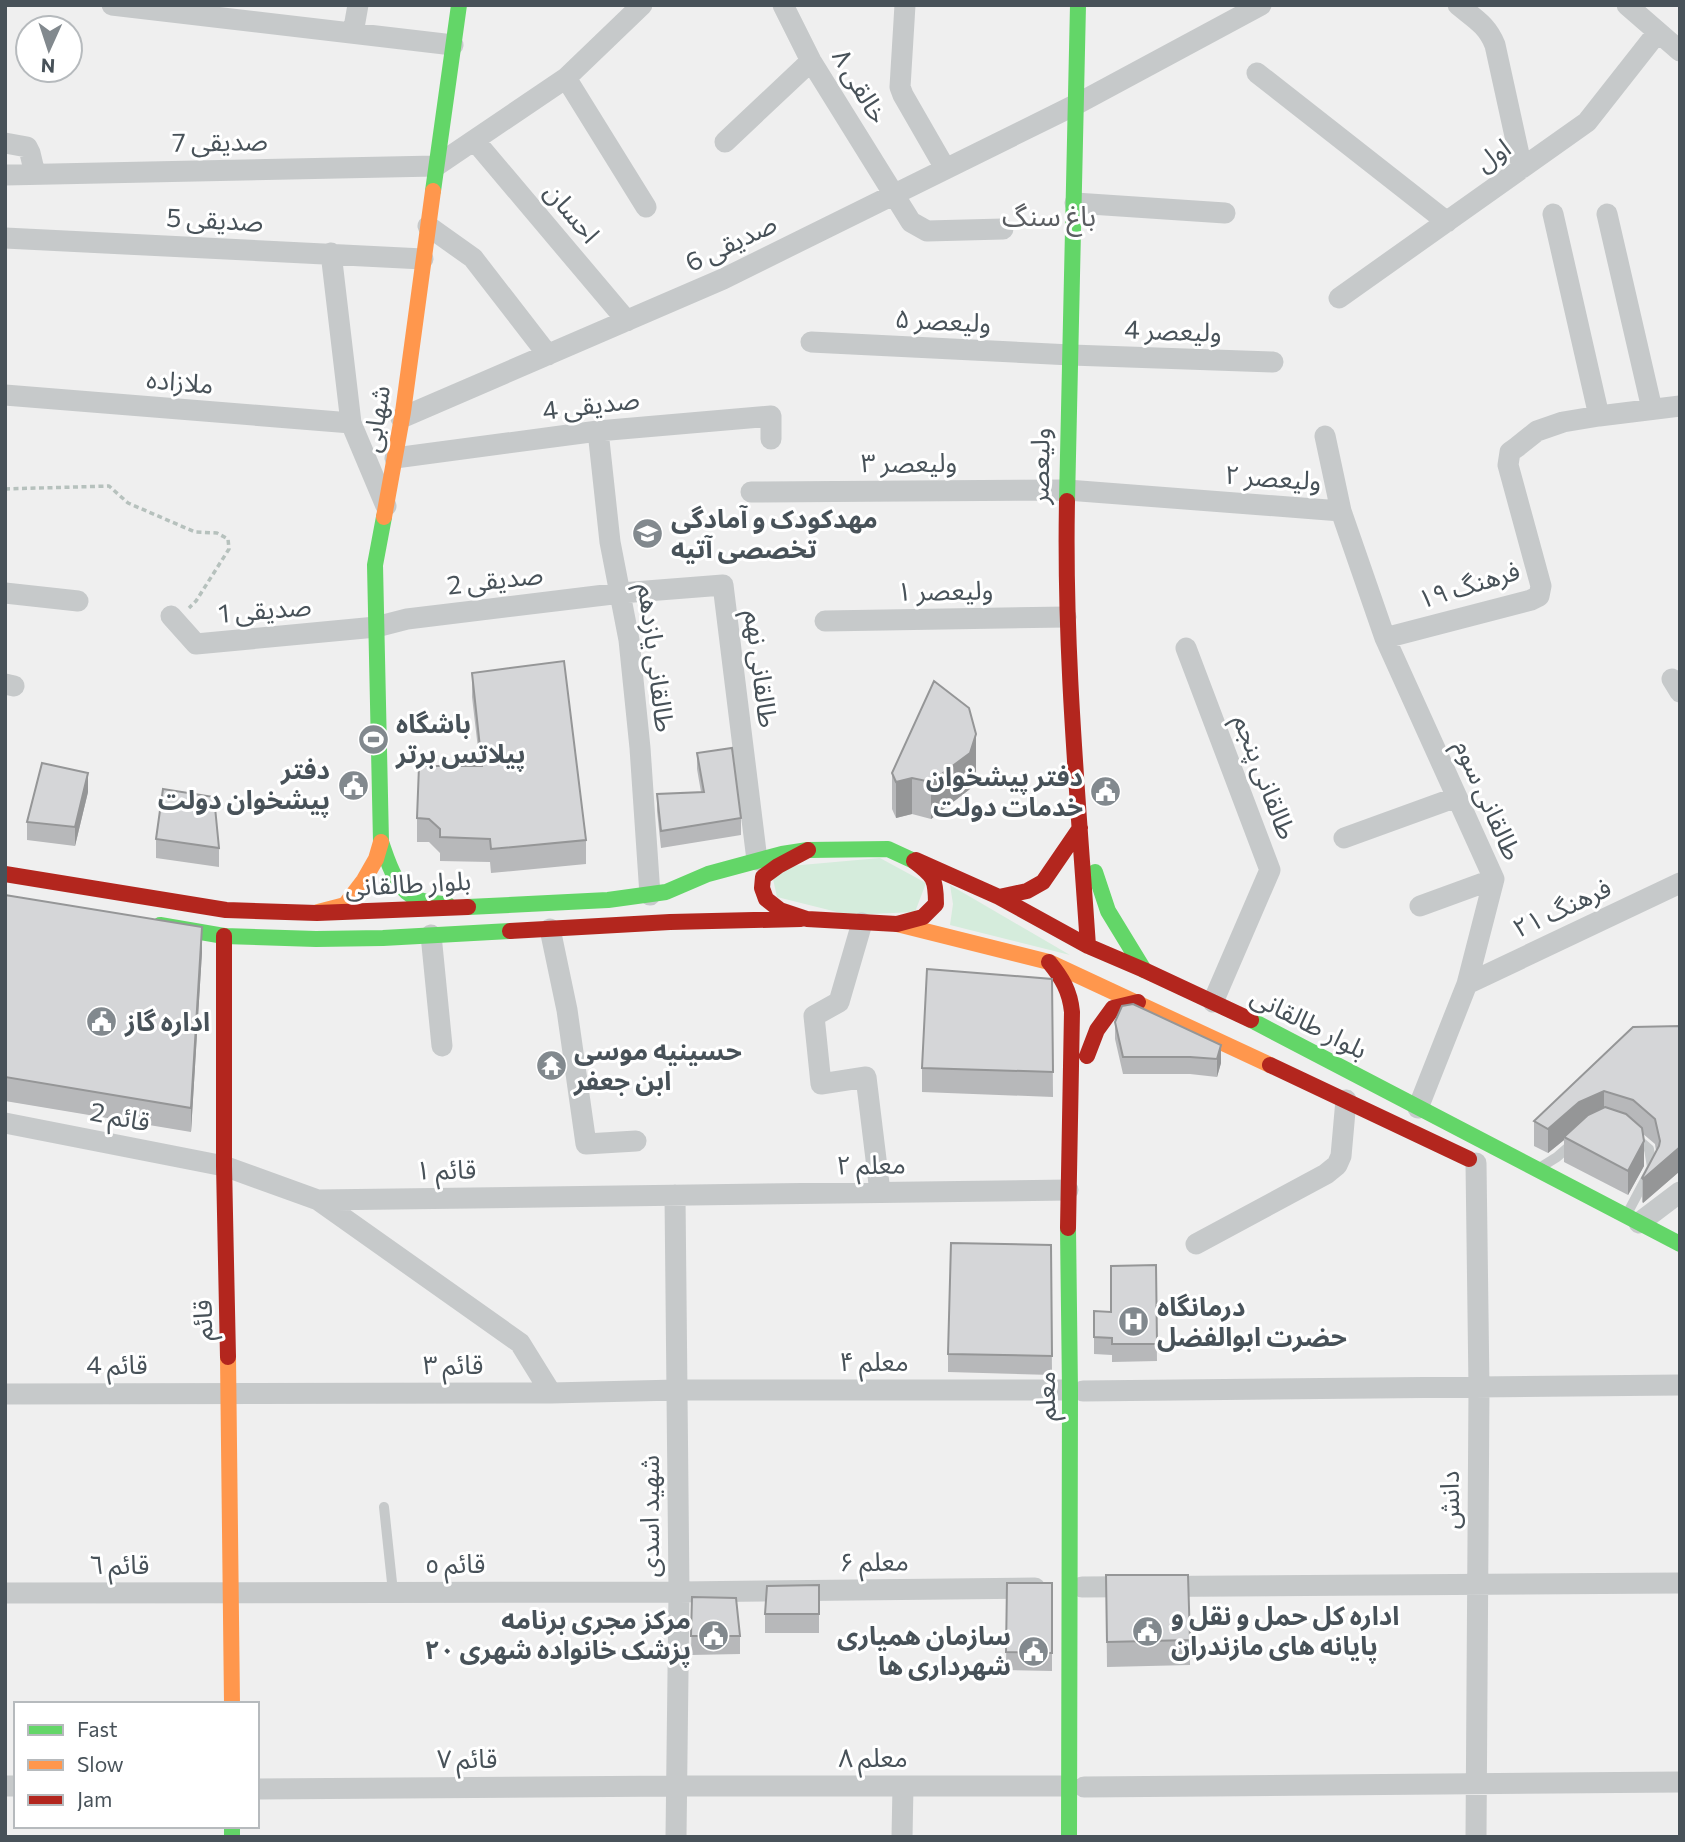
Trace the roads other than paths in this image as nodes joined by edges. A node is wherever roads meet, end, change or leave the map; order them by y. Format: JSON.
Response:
{"nodes":[{"id":1,"x":113,"y":5,"type":"edge"},
{"id":2,"x":358,"y":5,"type":"edge"},
{"id":3,"x":642,"y":5,"type":"edge"},
{"id":4,"x":783,"y":5,"type":"edge"},
{"id":5,"x":905,"y":5,"type":"edge"},
{"id":6,"x":1078,"y":5,"type":"edge"},
{"id":7,"x":1261,"y":5,"type":"edge"},
{"id":8,"x":1458,"y":5,"type":"edge"},
{"id":9,"x":1627,"y":5,"type":"edge"},
{"id":10,"x":460,"y":7,"type":"edge"},
{"id":11,"x":187,"y":10,"type":"edge"},
{"id":12,"x":1241,"y":10,"type":"edge"},
{"id":13,"x":353,"y":33,"type":"junction"},
{"id":14,"x":1657,"y":33,"type":"junction"},
{"id":15,"x":453,"y":45,"type":"junction"},
{"id":16,"x":1680,"y":51,"type":"edge"},
{"id":17,"x":811,"y":61,"type":"junction"},
{"id":18,"x":1257,"y":72,"type":"dead end"},
{"id":19,"x":566,"y":78,"type":"junction"},
{"id":20,"x":1077,"y":104,"type":"junction"},
{"id":21,"x":475,"y":141,"type":"junction"},
{"id":22,"x":724,"y":142,"type":"dead end"},
{"id":23,"x":5,"y":143,"type":"edge"},
{"id":24,"x":436,"y":166,"type":"junction"},
{"id":25,"x":945,"y":168,"type":"junction"},
{"id":26,"x":1522,"y":169,"type":"junction"},
{"id":27,"x":5,"y":174,"type":"edge"},
{"id":28,"x":35,"y":174,"type":"junction"},
{"id":29,"x":893,"y":194,"type":"junction"},
{"id":30,"x":1075,"y":203,"type":"junction"},
{"id":31,"x":646,"y":206,"type":"dead end"},
{"id":32,"x":1226,"y":213,"type":"dead end"},
{"id":33,"x":1553,"y":214,"type":"dead end"},
{"id":34,"x":1607,"y":214,"type":"dead end"},
{"id":35,"x":1447,"y":222,"type":"junction"},
{"id":36,"x":428,"y":226,"type":"junction"},
{"id":37,"x":1003,"y":229,"type":"dead end"},
{"id":38,"x":5,"y":239,"type":"edge"},
{"id":39,"x":331,"y":253,"type":"junction"},
{"id":40,"x":423,"y":259,"type":"junction"},
{"id":41,"x":1339,"y":298,"type":"dead end"},
{"id":42,"x":627,"y":321,"type":"junction"},
{"id":43,"x":811,"y":342,"type":"dead end"},
{"id":44,"x":548,"y":355,"type":"junction"},
{"id":45,"x":1071,"y":355,"type":"junction"},
{"id":46,"x":1273,"y":362,"type":"dead end"},
{"id":47,"x":5,"y":396,"type":"edge"},
{"id":48,"x":1680,"y":406,"type":"edge"},
{"id":49,"x":1652,"y":409,"type":"junction"},
{"id":50,"x":1599,"y":416,"type":"junction"},
{"id":51,"x":401,"y":418,"type":"junction"},
{"id":52,"x":351,"y":424,"type":"junction"},
{"id":53,"x":598,"y":431,"type":"junction"},
{"id":54,"x":1325,"y":436,"type":"dead end"},
{"id":55,"x":771,"y":439,"type":"dead end"},
{"id":56,"x":394,"y":458,"type":"junction"},
{"id":57,"x":1067,"y":490,"type":"junction"},
{"id":58,"x":751,"y":492,"type":"dead end"},
{"id":59,"x":386,"y":506,"type":"junction"},
{"id":60,"x":1341,"y":511,"type":"junction"},
{"id":61,"x":5,"y":593,"type":"edge"},
{"id":62,"x":621,"y":593,"type":"junction"},
{"id":63,"x":78,"y":601,"type":"dead end"},
{"id":64,"x":171,"y":615,"type":"road end"},
{"id":65,"x":1066,"y":617,"type":"junction"},
{"id":66,"x":825,"y":621,"type":"dead end"},
{"id":67,"x":376,"y":627,"type":"junction"},
{"id":68,"x":1385,"y":638,"type":"junction"},
{"id":69,"x":1186,"y":648,"type":"dead end"},
{"id":70,"x":1457,"y":797,"type":"junction"},
{"id":71,"x":1080,"y":828,"type":"junction"},
{"id":72,"x":1344,"y":838,"type":"dead end"},
{"id":73,"x":381,"y":842,"type":"junction"},
{"id":74,"x":808,"y":850,"type":"junction"},
{"id":75,"x":910,"y":858,"type":"junction"},
{"id":76,"x":757,"y":860,"type":"junction"},
{"id":77,"x":5,"y":874,"type":"edge"},
{"id":78,"x":1493,"y":879,"type":"junction"},
{"id":79,"x":687,"y":883,"type":"junction"},
{"id":80,"x":1680,"y":883,"type":"edge"},
{"id":81,"x":726,"y":887,"type":"dead end"},
{"id":82,"x":650,"y":895,"type":"junction"},
{"id":83,"x":999,"y":897,"type":"junction"},
{"id":84,"x":1420,"y":906,"type":"dead end"},
{"id":85,"x":458,"y":907,"type":"junction"},
{"id":86,"x":730,"y":908,"type":"dead end"},
{"id":87,"x":317,"y":913,"type":"junction"},
{"id":88,"x":807,"y":919,"type":"junction"},
{"id":89,"x":711,"y":922,"type":"junction"},
{"id":90,"x":142,"y":923,"type":"edge"},
{"id":91,"x":862,"y":923,"type":"junction"},
{"id":92,"x":897,"y":924,"type":"junction"},
{"id":93,"x":550,"y":929,"type":"junction"},
{"id":94,"x":431,"y":935,"type":"junction"},
{"id":95,"x":223,"y":936,"type":"junction"},
{"id":96,"x":1088,"y":946,"type":"junction"},
{"id":97,"x":1049,"y":962,"type":"junction"},
{"id":98,"x":1144,"y":970,"type":"junction"},
{"id":99,"x":1467,"y":984,"type":"junction"},
{"id":100,"x":1090,"y":996,"type":"junction"},
{"id":101,"x":1138,"y":1002,"type":"junction"},
{"id":102,"x":1213,"y":1002,"type":"junction"},
{"id":103,"x":442,"y":1046,"type":"dead end"},
{"id":104,"x":1346,"y":1100,"type":"junction"},
{"id":105,"x":1418,"y":1108,"type":"junction"},
{"id":106,"x":5,"y":1123,"type":"edge"},
{"id":107,"x":1630,"y":1132,"type":"edge"},
{"id":108,"x":1584,"y":1133,"type":"edge"},
{"id":109,"x":636,"y":1141,"type":"dead end"},
{"id":110,"x":224,"y":1166,"type":"junction"},
{"id":111,"x":1482,"y":1166,"type":"joint"},
{"id":112,"x":1536,"y":1170,"type":"junction"},
{"id":113,"x":1068,"y":1190,"type":"junction"},
{"id":114,"x":880,"y":1192,"type":"junction"},
{"id":115,"x":1680,"y":1192,"type":"edge"},
{"id":116,"x":675,"y":1195,"type":"junction"},
{"id":117,"x":318,"y":1200,"type":"junction"},
{"id":118,"x":1632,"y":1220,"type":"junction"},
{"id":119,"x":1196,"y":1244,"type":"dead end"},
{"id":120,"x":1680,"y":1244,"type":"edge"},
{"id":121,"x":1084,"y":1293,"type":"dead end"},
{"id":122,"x":1680,"y":1385,"type":"edge"},
{"id":123,"x":1479,"y":1388,"type":"junction"},
{"id":124,"x":677,"y":1390,"type":"junction"},
{"id":125,"x":1077,"y":1391,"type":"junction"},
{"id":126,"x":229,"y":1392,"type":"junction"},
{"id":127,"x":551,"y":1393,"type":"junction"},
{"id":128,"x":5,"y":1394,"type":"edge"},
{"id":129,"x":384,"y":1507,"type":"dead end"},
{"id":130,"x":1676,"y":1583,"type":"edge"},
{"id":131,"x":1478,"y":1584,"type":"junction"},
{"id":132,"x":1076,"y":1588,"type":"junction"},
{"id":133,"x":393,"y":1592,"type":"junction"},
{"id":134,"x":679,"y":1592,"type":"junction"},
{"id":135,"x":5,"y":1593,"type":"edge"},
{"id":136,"x":232,"y":1593,"type":"junction"},
{"id":137,"x":232,"y":1702,"type":"edge"},
{"id":138,"x":1673,"y":1782,"type":"edge"},
{"id":139,"x":1476,"y":1785,"type":"junction"},
{"id":140,"x":677,"y":1786,"type":"junction"},
{"id":141,"x":903,"y":1786,"type":"junction"},
{"id":142,"x":1076,"y":1787,"type":"junction"},
{"id":143,"x":259,"y":1789,"type":"edge"},
{"id":144,"x":676,"y":1837,"type":"edge"},
{"id":145,"x":902,"y":1837,"type":"edge"},
{"id":146,"x":1069,"y":1837,"type":"edge"},
{"id":147,"x":1084,"y":1837,"type":"edge"},
{"id":148,"x":1476,"y":1837,"type":"edge"}],
"edges":[{"from":1,"to":11,"type":"street"},
{"from":2,"to":13,"type":"street"},
{"from":3,"to":19,"type":"street"},
{"from":4,"to":17,"type":"street","name":"خالقی ۸"},
{"from":5,"to":25,"type":"street"},
{"from":6,"to":20,"type":"main road","name":"ولیعصر"},
{"from":7,"to":12,"type":"street"},
{"from":8,"to":26,"type":"street"},
{"from":9,"to":14,"type":"street"},
{"from":10,"to":15,"type":"main road","name":"شهابی"},
{"from":11,"to":13,"type":"street"},
{"from":12,"to":20,"type":"street"},
{"from":13,"to":15,"type":"street"},
{"from":14,"to":16,"type":"street"},
{"from":14,"to":26,"type":"street","name":"اول"},
{"from":15,"to":24,"type":"main road","name":"شهابی"},
{"from":17,"to":22,"type":"street"},
{"from":17,"to":29,"type":"street","name":"خالقی ۸"},
{"from":18,"to":35,"type":"street"},
{"from":19,"to":21,"type":"street"},
{"from":19,"to":31,"type":"street"},
{"from":20,"to":25,"type":"street","name":"صدیقی 6"},
{"from":20,"to":30,"type":"main road","name":"ولیعصر"},
{"from":21,"to":24,"type":"street"},
{"from":21,"to":42,"type":"street","name":"احسان"},
{"from":23,"to":28,"type":"street"},
{"from":24,"to":28,"type":"street","name":"صدیقی 7"},
{"from":24,"to":36,"type":"main road","name":"شهابی"},
{"from":25,"to":29,"type":"street","name":"صدیقی 6"},
{"from":26,"to":35,"type":"street","name":"اول"},
{"from":27,"to":28,"type":"street","name":"صدیقی 7"},
{"from":29,"to":37,"type":"street","name":"خالقی ۸"},
{"from":29,"to":42,"type":"street","name":"صدیقی 6"},
{"from":30,"to":32,"type":"street"},
{"from":30,"to":45,"type":"main road","name":"ولیعصر"},
{"from":33,"to":50,"type":"street"},
{"from":34,"to":49,"type":"street"},
{"from":35,"to":41,"type":"street","name":"اول"},
{"from":36,"to":40,"type":"main road","name":"شهابی"},
{"from":36,"to":44,"type":"street"},
{"from":38,"to":39,"type":"street","name":"صدیقی 5"},
{"from":39,"to":40,"type":"street","name":"صدیقی 5"},
{"from":39,"to":52,"type":"street"},
{"from":40,"to":51,"type":"main road","name":"شهابی"},
{"from":42,"to":44,"type":"street","name":"صدیقی 6"},
{"from":43,"to":45,"type":"street","name":"ولیعصر ۵"},
{"from":44,"to":51,"type":"street","name":"صدیقی 6"},
{"from":45,"to":46,"type":"street","name":"ولیعصر 4"},
{"from":45,"to":57,"type":"main road","name":"ولیعصر"},
{"from":47,"to":52,"type":"street","name":"ملازاده"},
{"from":48,"to":49,"type":"street","name":"فرهنگ ۱۹"},
{"from":49,"to":50,"type":"street","name":"فرهنگ ۱۹"},
{"from":50,"to":68,"type":"street","name":"فرهنگ ۱۹"},
{"from":51,"to":56,"type":"main road","name":"شهابی"},
{"from":52,"to":59,"type":"street"},
{"from":53,"to":55,"type":"street","name":"صدیقی 4"},
{"from":53,"to":56,"type":"street","name":"صدیقی 4"},
{"from":53,"to":62,"type":"street","name":"طالقانی یازدهم"},
{"from":54,"to":60,"type":"street"},
{"from":56,"to":59,"type":"main road","name":"شهابی"},
{"from":57,"to":58,"type":"street","name":"ولیعصر ٣"},
{"from":57,"to":60,"type":"street","name":"ولیعصر ٢"},
{"from":57,"to":65,"type":"main road","name":"ولیعصر"},
{"from":59,"to":67,"type":"main road","name":"شهابی"},
{"from":60,"to":68,"type":"street","name":"ولیعصر ٢"},
{"from":61,"to":63,"type":"street"},
{"from":62,"to":67,"type":"street","name":"صدیقی 2"},
{"from":62,"to":76,"type":"street","name":"طالقانی نهم"},
{"from":62,"to":82,"type":"street","name":"طالقانی یازدهم"},
{"from":64,"to":67,"type":"street","name":"صدیقی 1"},
{"from":65,"to":66,"type":"street","name":"ولیعصر ١"},
{"from":65,"to":71,"type":"main road","name":"ولیعصر"},
{"from":67,"to":73,"type":"main road","name":"شهابی"},
{"from":68,"to":70,"type":"street","name":"طالقانی سوم"},
{"from":69,"to":102,"type":"street","name":"طالقانی پنجم"},
{"from":70,"to":72,"type":"street"},
{"from":70,"to":78,"type":"street","name":"طالقانی سوم"},
{"from":71,"to":83,"type":"main road"},
{"from":71,"to":96,"type":"main road","name":"ولیعصر"},
{"from":71,"to":98,"type":"main road"},
{"from":73,"to":85,"type":"main road"},
{"from":73,"to":87,"type":"main road"},
{"from":74,"to":75,"type":"main road","name":"بلوار طالقانی"},
{"from":74,"to":76,"type":"main road","name":"بلوار طالقانی"},
{"from":74,"to":88,"type":"main road"},
{"from":75,"to":83,"type":"main road","name":"بلوار طالقانی"},
{"from":75,"to":92,"type":"main road"},
{"from":76,"to":79,"type":"main road","name":"بلوار طالقانی"},
{"from":77,"to":87,"type":"main road","name":"بلوار طالقانی"},
{"from":78,"to":84,"type":"street"},
{"from":78,"to":99,"type":"street","name":"طالقانی سوم"},
{"from":79,"to":81,"type":"main road"},
{"from":79,"to":82,"type":"main road","name":"بلوار طالقانی"},
{"from":80,"to":99,"type":"street","name":"فرهنگ ۲۱"},
{"from":82,"to":85,"type":"main road","name":"بلوار طالقانی"},
{"from":83,"to":96,"type":"main road","name":"بلوار طالقانی"},
{"from":85,"to":87,"type":"main road","name":"بلوار طالقانی"},
{"from":86,"to":89,"type":"main road"},
{"from":88,"to":89,"type":"main road","name":"بلوار طالقانی"},
{"from":88,"to":91,"type":"main road"},
{"from":89,"to":93,"type":"main road","name":"بلوار طالقانی"},
{"from":90,"to":95,"type":"main road","name":"بلوار طالقانی"},
{"from":91,"to":92,"type":"main road"},
{"from":91,"to":114,"type":"street"},
{"from":92,"to":97,"type":"main road","name":"بلوار طالقانی"},
{"from":93,"to":94,"type":"main road","name":"بلوار طالقانی"},
{"from":93,"to":109,"type":"street"},
{"from":94,"to":95,"type":"main road","name":"بلوار طالقانی"},
{"from":94,"to":103,"type":"street"},
{"from":95,"to":110,"type":"main road","name":"قائم"},
{"from":96,"to":98,"type":"main road","name":"بلوار طالقانی"},
{"from":96,"to":100,"type":"main road","name":"ولیعصر"},
{"from":97,"to":100,"type":"main road","name":"بلوار طالقانی"},
{"from":97,"to":113,"type":"main road","name":"معلم"},
{"from":98,"to":102,"type":"main road","name":"بلوار طالقانی"},
{"from":99,"to":105,"type":"street","name":"طالقانی سوم"},
{"from":100,"to":101,"type":"main road","name":"بلوار طالقانی"},
{"from":100,"to":101,"type":"main road"},
{"from":101,"to":104,"type":"main road","name":"بلوار طالقانی"},
{"from":102,"to":105,"type":"main road","name":"بلوار طالقانی"},
{"from":104,"to":111,"type":"main road","name":"بلوار طالقانی"},
{"from":104,"to":119,"type":"street"},
{"from":105,"to":112,"type":"main road","name":"بلوار طالقانی"},
{"from":106,"to":110,"type":"street","name":"قائم 2"},
{"from":107,"to":118,"type":"lane"},
{"from":108,"to":112,"type":"lane"},
{"from":110,"to":117,"type":"street","name":"قائم ١"},
{"from":110,"to":126,"type":"main road","name":"قائم"},
{"from":111,"to":123,"type":"street","name":"دانش"},
{"from":112,"to":118,"type":"main road","name":"بلوار طالقانی"},
{"from":113,"to":114,"type":"street","name":"معلم ٢"},
{"from":113,"to":125,"type":"main road","name":"معلم"},
{"from":114,"to":116,"type":"street","name":"معلم ٢"},
{"from":115,"to":118,"type":"street"},
{"from":116,"to":117,"type":"street","name":"قائم ١"},
{"from":116,"to":124,"type":"street","name":"شهید اسدی"},
{"from":117,"to":127,"type":"street"},
{"from":118,"to":120,"type":"main road","name":"بلوار طالقانی"},
{"from":121,"to":125,"type":"main road","name":"معلم"},
{"from":122,"to":123,"type":"street","name":"معلم ۴"},
{"from":123,"to":125,"type":"street","name":"معلم ۴"},
{"from":123,"to":131,"type":"street","name":"دانش"},
{"from":124,"to":125,"type":"street","name":"معلم ۴"},
{"from":124,"to":127,"type":"street","name":"قائم ٣"},
{"from":124,"to":134,"type":"street","name":"شهید اسدی"},
{"from":125,"to":132,"type":"main road","name":"معلم"},
{"from":126,"to":127,"type":"street","name":"قائم ٣"},
{"from":126,"to":128,"type":"street","name":"قائم 4"},
{"from":126,"to":136,"type":"main road","name":"قائم"},
{"from":129,"to":133,"type":"lane"},
{"from":130,"to":131,"type":"street","name":"معلم ۶"},
{"from":131,"to":132,"type":"street","name":"معلم ۶"},
{"from":131,"to":139,"type":"street","name":"دانش"},
{"from":132,"to":134,"type":"street","name":"معلم ۶"},
{"from":132,"to":142,"type":"main road","name":"معلم"},
{"from":133,"to":134,"type":"street","name":"قائم ٥"},
{"from":133,"to":136,"type":"street","name":"قائم ٥"},
{"from":134,"to":140,"type":"street","name":"شهید اسدی"},
{"from":135,"to":136,"type":"street","name":"قائم ٦"},
{"from":136,"to":137,"type":"main road","name":"قائم"},
{"from":138,"to":139,"type":"street","name":"معلم ۸"},
{"from":139,"to":142,"type":"street","name":"معلم ۸"},
{"from":139,"to":148,"type":"street","name":"دانش"},
{"from":140,"to":141,"type":"street","name":"معلم ۸"},
{"from":140,"to":143,"type":"street","name":"قائم ٧"},
{"from":140,"to":144,"type":"street","name":"شهید اسدی"},
{"from":141,"to":142,"type":"street","name":"معلم ۸"},
{"from":141,"to":145,"type":"street"},
{"from":142,"to":146,"type":"main road","name":"معلم"},
{"from":142,"to":147,"type":"main road","name":"معلم"}]}
